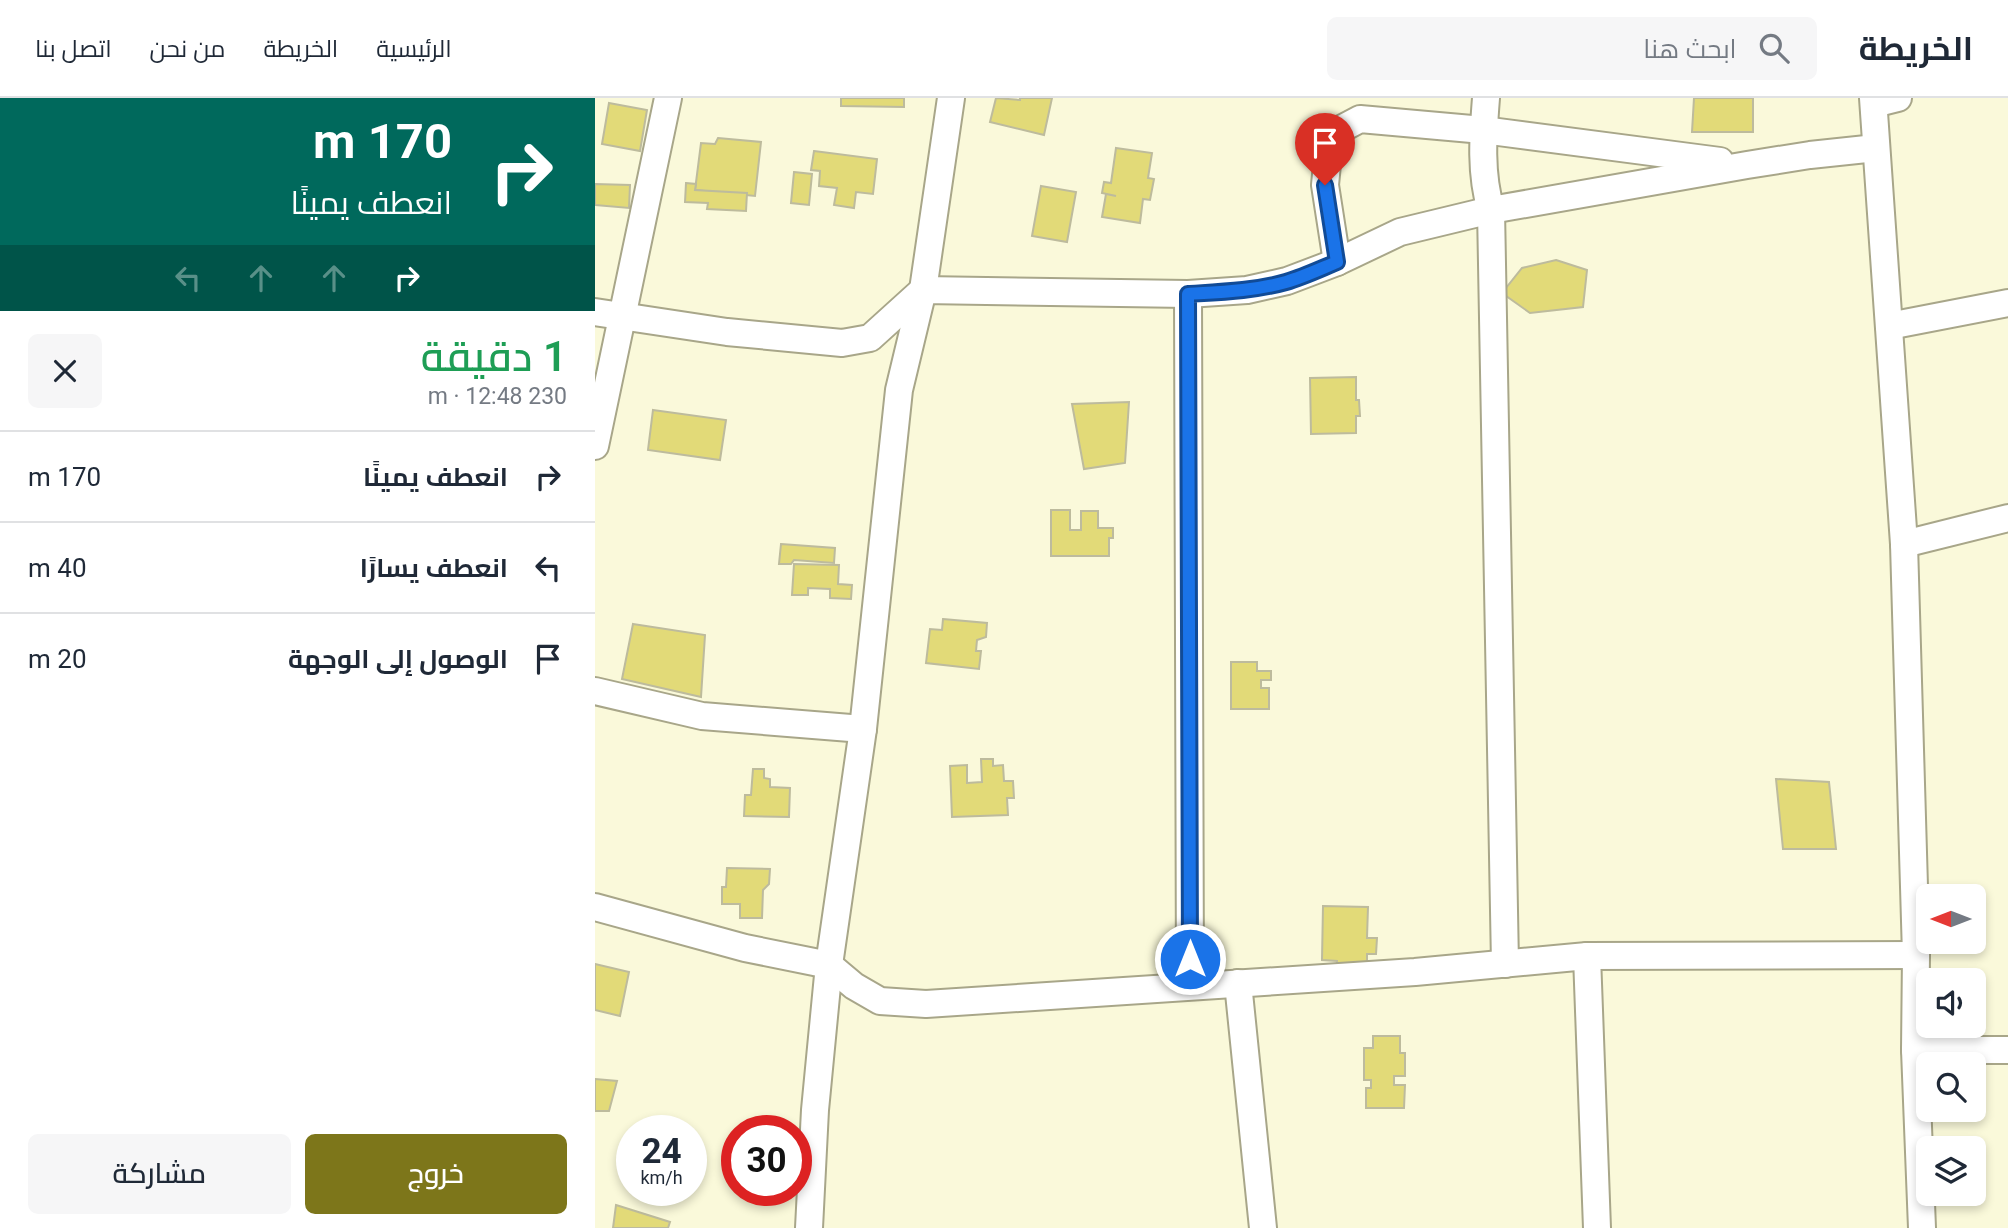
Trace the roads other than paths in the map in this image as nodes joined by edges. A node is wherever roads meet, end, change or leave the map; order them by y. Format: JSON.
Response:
{"nodes":[{"id":1,"x":668,"y":98,"type":"edge"},
{"id":2,"x":951,"y":98,"type":"edge"},
{"id":3,"x":1486,"y":98,"type":"edge"},
{"id":4,"x":1882,"y":100,"type":"edge"},
{"id":5,"x":1483,"y":130,"type":"junction"},
{"id":6,"x":1876,"y":148,"type":"junction"},
{"id":7,"x":1747,"y":165,"type":"junction"},
{"id":8,"x":1491,"y":210,"type":"junction"},
{"id":9,"x":1337,"y":262,"type":"junction"},
{"id":10,"x":923,"y":290,"type":"junction"},
{"id":11,"x":1188,"y":294,"type":"junction"},
{"id":12,"x":2008,"y":303,"type":"edge"},
{"id":13,"x":595,"y":312,"type":"edge"},
{"id":14,"x":622,"y":315,"type":"junction"},
{"id":15,"x":1889,"y":326,"type":"junction"},
{"id":16,"x":595,"y":446,"type":"edge"},
{"id":17,"x":2008,"y":518,"type":"edge"},
{"id":18,"x":1904,"y":544,"type":"junction"},
{"id":19,"x":595,"y":691,"type":"edge"},
{"id":20,"x":863,"y":729,"type":"junction"},
{"id":21,"x":595,"y":907,"type":"edge"},
{"id":22,"x":1916,"y":955,"type":"junction"},
{"id":23,"x":1587,"y":956,"type":"junction"},
{"id":24,"x":1505,"y":964,"type":"junction"},
{"id":25,"x":829,"y":965,"type":"junction"},
{"id":26,"x":1238,"y":984,"type":"junction"},
{"id":27,"x":1190,"y":986,"type":"junction"},
{"id":28,"x":1915,"y":1050,"type":"junction"},
{"id":29,"x":2008,"y":1050,"type":"edge"},
{"id":30,"x":809,"y":1228,"type":"edge"},
{"id":31,"x":1263,"y":1228,"type":"edge"},
{"id":32,"x":1597,"y":1228,"type":"edge"},
{"id":33,"x":1922,"y":1228,"type":"edge"}],
"edges":[{"from":1,"to":14,"type":"street"},
{"from":2,"to":10,"type":"street"},
{"from":3,"to":5,"type":"street"},
{"from":4,"to":6,"type":"street"},
{"from":5,"to":7,"type":"street"},
{"from":5,"to":8,"type":"street"},
{"from":5,"to":9,"type":"street"},
{"from":6,"to":7,"type":"street"},
{"from":6,"to":15,"type":"street"},
{"from":7,"to":8,"type":"street"},
{"from":8,"to":9,"type":"street"},
{"from":8,"to":24,"type":"street"},
{"from":9,"to":11,"type":"street"},
{"from":10,"to":11,"type":"street"},
{"from":10,"to":14,"type":"street"},
{"from":10,"to":20,"type":"street"},
{"from":11,"to":27,"type":"street"},
{"from":12,"to":15,"type":"street"},
{"from":13,"to":14,"type":"street"},
{"from":14,"to":16,"type":"street"},
{"from":15,"to":18,"type":"street"},
{"from":17,"to":18,"type":"street"},
{"from":18,"to":22,"type":"street"},
{"from":19,"to":20,"type":"street"},
{"from":20,"to":25,"type":"street"},
{"from":21,"to":25,"type":"street"},
{"from":22,"to":23,"type":"street"},
{"from":22,"to":28,"type":"street"},
{"from":23,"to":24,"type":"street"},
{"from":23,"to":32,"type":"street"},
{"from":24,"to":26,"type":"street"},
{"from":25,"to":27,"type":"street"},
{"from":25,"to":30,"type":"street"},
{"from":26,"to":27,"type":"street"},
{"from":26,"to":31,"type":"street"},
{"from":28,"to":29,"type":"street"},
{"from":28,"to":33,"type":"street"}]}
